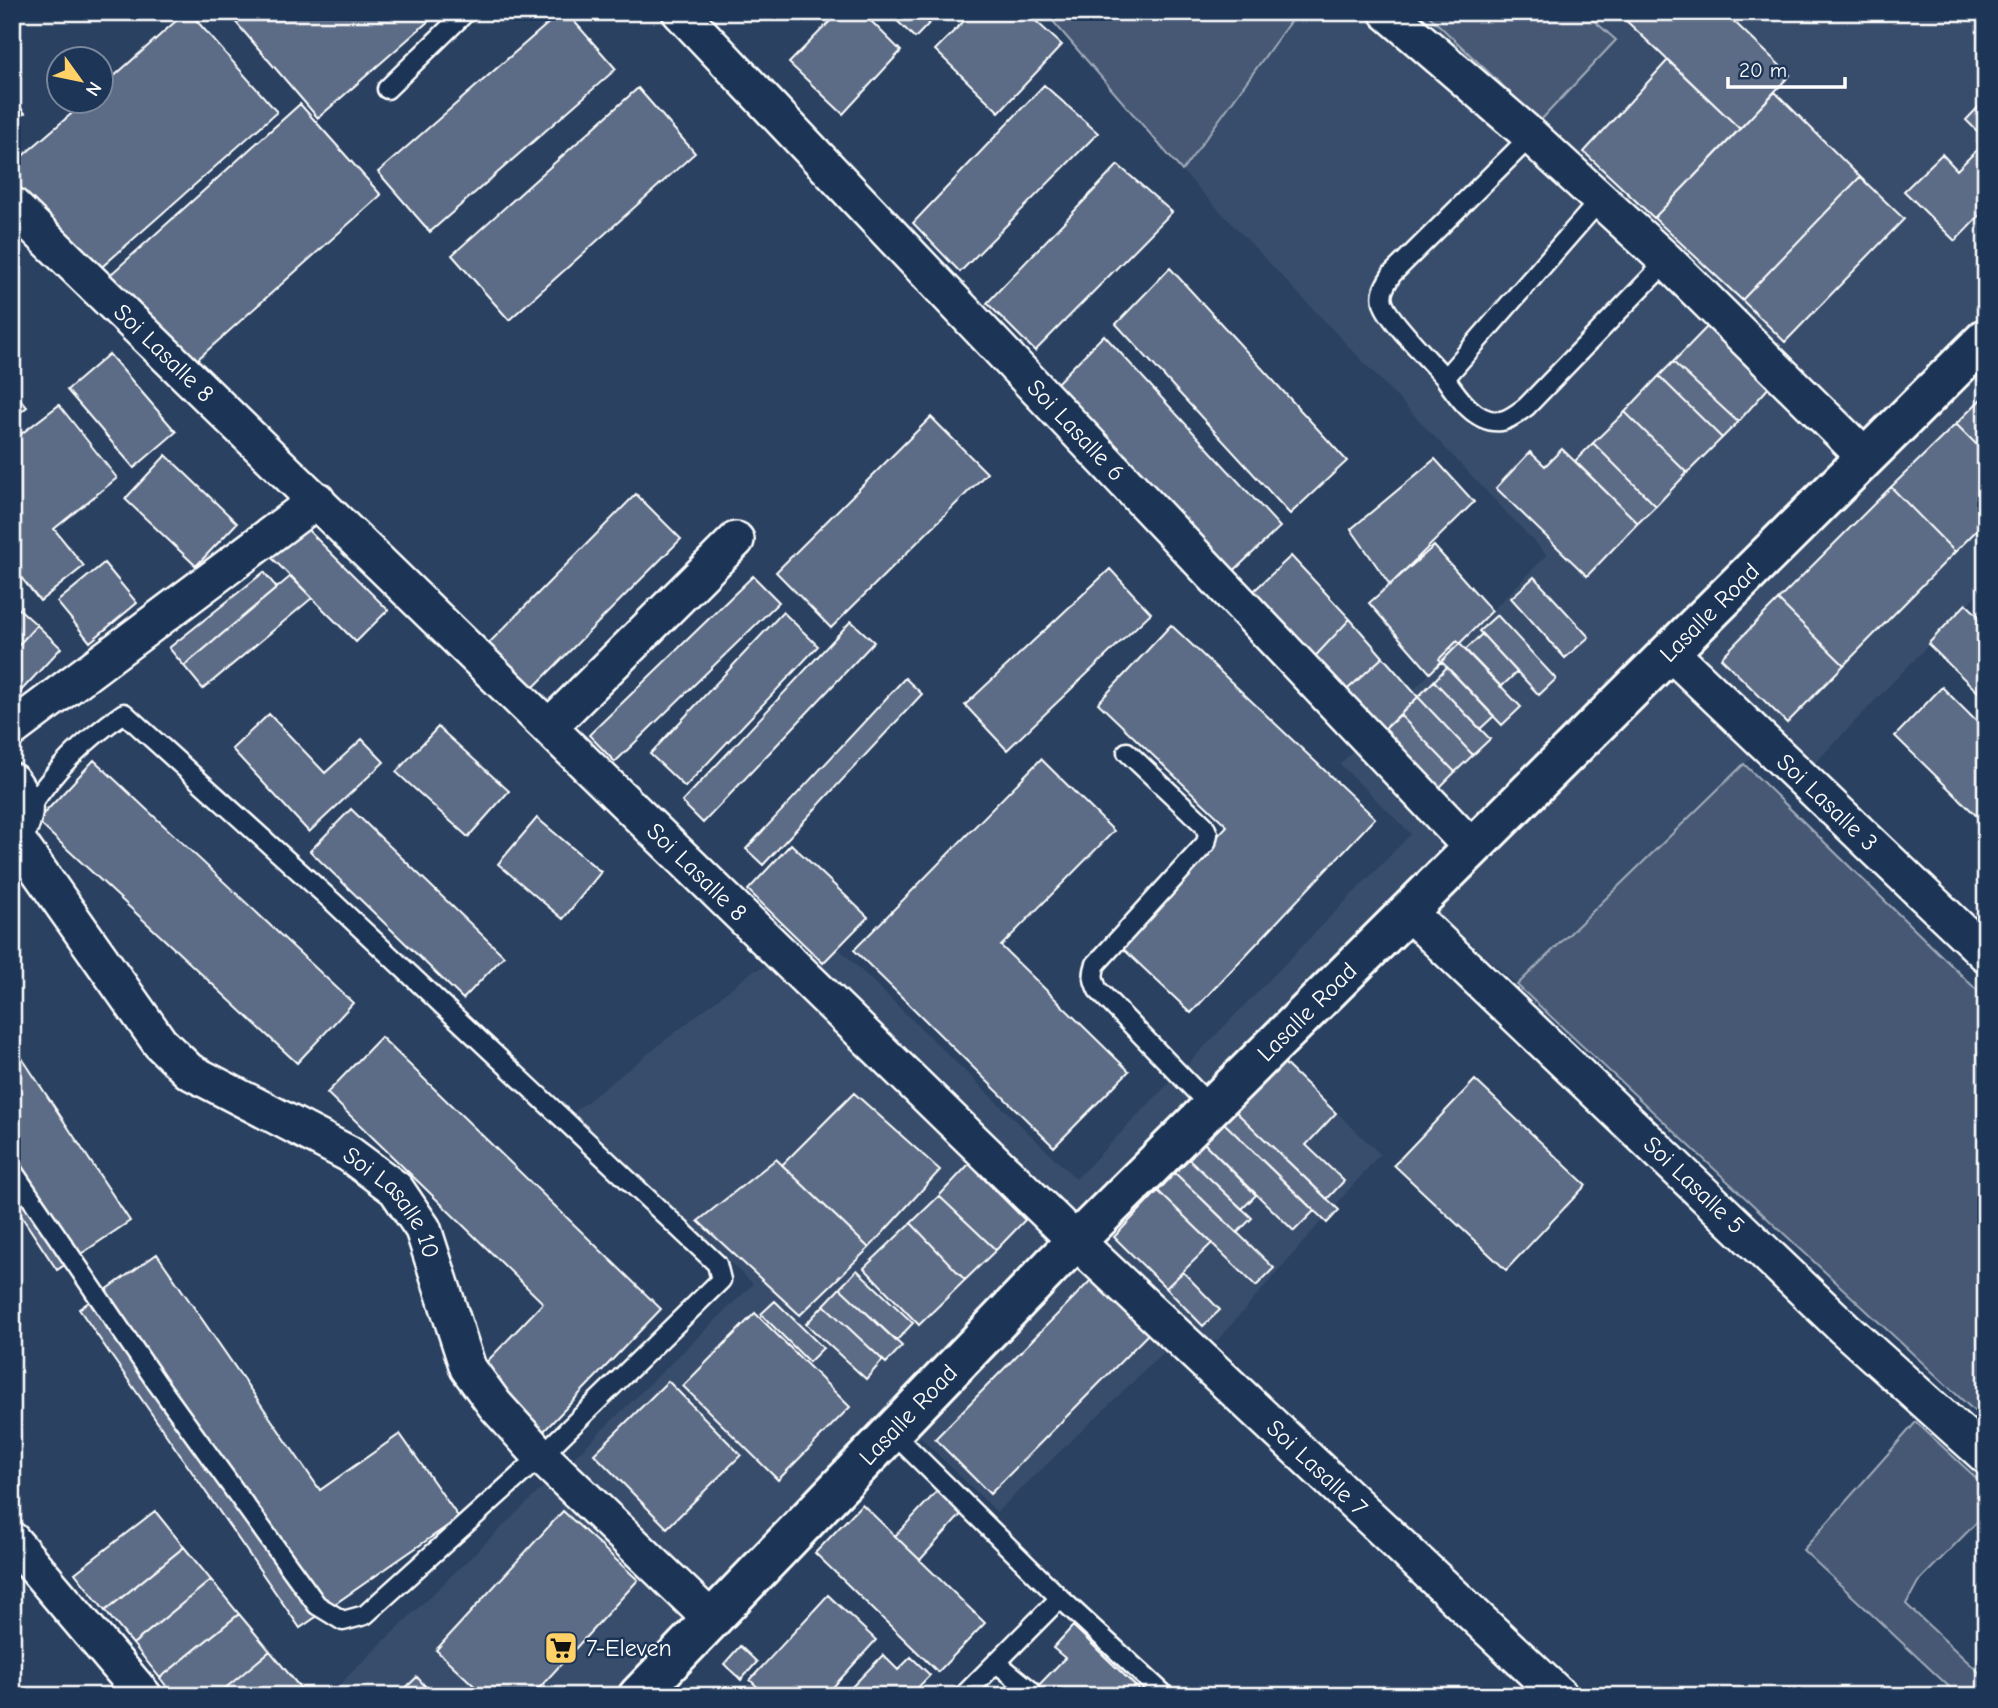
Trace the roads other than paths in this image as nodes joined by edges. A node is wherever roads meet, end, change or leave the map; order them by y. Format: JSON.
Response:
{"nodes":[{"id":1,"x":466,"y":12,"type":"edge"},
{"id":2,"x":680,"y":12,"type":"edge"},
{"id":3,"x":1387,"y":12,"type":"edge"},
{"id":4,"x":387,"y":89,"type":"dead end"},
{"id":5,"x":1531,"y":136,"type":"junction"},
{"id":6,"x":1600,"y":200,"type":"junction"},
{"id":7,"x":12,"y":205,"type":"edge"},
{"id":8,"x":1667,"y":261,"type":"junction"},
{"id":9,"x":1986,"y":338,"type":"edge"},
{"id":10,"x":1445,"y":377,"type":"junction"},
{"id":11,"x":1865,"y":457,"type":"junction"},
{"id":12,"x":317,"y":500,"type":"junction"},
{"id":13,"x":736,"y":540,"type":"dead end"},
{"id":14,"x":1669,"y":651,"type":"junction"},
{"id":15,"x":18,"y":716,"type":"edge"},
{"id":16,"x":550,"y":727,"type":"junction"},
{"id":17,"x":1127,"y":752,"type":"dead end"},
{"id":18,"x":12,"y":781,"type":"edge"},
{"id":19,"x":18,"y":830,"type":"edge"},
{"id":20,"x":1471,"y":847,"type":"junction"},
{"id":21,"x":1407,"y":911,"type":"junction"},
{"id":22,"x":1986,"y":954,"type":"edge"},
{"id":23,"x":1211,"y":1107,"type":"junction"},
{"id":24,"x":12,"y":1170,"type":"edge"},
{"id":25,"x":1076,"y":1241,"type":"junction"},
{"id":26,"x":892,"y":1432,"type":"junction"},
{"id":27,"x":541,"y":1456,"type":"junction"},
{"id":28,"x":1986,"y":1456,"type":"edge"},
{"id":29,"x":12,"y":1540,"type":"edge"},
{"id":30,"x":1060,"y":1598,"type":"junction"},
{"id":31,"x":712,"y":1620,"type":"junction"},
{"id":32,"x":998,"y":1662,"type":"junction"},
{"id":33,"x":144,"y":1696,"type":"edge"},
{"id":34,"x":638,"y":1696,"type":"edge"},
{"id":35,"x":963,"y":1696,"type":"edge"},
{"id":36,"x":1025,"y":1696,"type":"edge"},
{"id":37,"x":1166,"y":1696,"type":"edge"},
{"id":38,"x":1560,"y":1696,"type":"edge"}],
"edges":[{"from":1,"to":4,"type":"lane"},
{"from":2,"to":20,"type":"street","name":"Soi Lasalle 6"},
{"from":3,"to":5,"type":"street"},
{"from":5,"to":6,"type":"street"},
{"from":5,"to":10,"type":"lane"},
{"from":6,"to":8,"type":"street"},
{"from":6,"to":10,"type":"lane"},
{"from":7,"to":12,"type":"street","name":"Soi Lasalle 8"},
{"from":8,"to":10,"type":"lane"},
{"from":8,"to":11,"type":"street"},
{"from":9,"to":11,"type":"street","name":"Lasalle Road"},
{"from":11,"to":14,"type":"street","name":"Lasalle Road"},
{"from":12,"to":15,"type":"street"},
{"from":12,"to":16,"type":"street","name":"Soi Lasalle 8"},
{"from":13,"to":16,"type":"street"},
{"from":14,"to":20,"type":"street","name":"Lasalle Road"},
{"from":14,"to":22,"type":"street","name":"Soi Lasalle 3"},
{"from":16,"to":25,"type":"street","name":"Soi Lasalle 8"},
{"from":17,"to":23,"type":"lane"},
{"from":18,"to":19,"type":"street","name":"Soi Lasalle 10"},
{"from":19,"to":27,"type":"street","name":"Soi Lasalle 10"},
{"from":19,"to":27,"type":"lane"},
{"from":20,"to":21,"type":"street","name":"Lasalle Road"},
{"from":21,"to":23,"type":"street","name":"Lasalle Road"},
{"from":21,"to":28,"type":"street","name":"Soi Lasalle 5"},
{"from":23,"to":25,"type":"street","name":"Lasalle Road"},
{"from":24,"to":27,"type":"lane"},
{"from":25,"to":26,"type":"street","name":"Lasalle Road"},
{"from":25,"to":38,"type":"street","name":"Soi Lasalle 7"},
{"from":26,"to":30,"type":"lane"},
{"from":26,"to":31,"type":"street","name":"Lasalle Road"},
{"from":27,"to":31,"type":"street","name":"Soi Lasalle 10"},
{"from":29,"to":33,"type":"street"},
{"from":30,"to":32,"type":"lane"},
{"from":30,"to":37,"type":"lane"},
{"from":31,"to":34,"type":"street","name":"Lasalle Road"},
{"from":32,"to":35,"type":"lane"},
{"from":32,"to":36,"type":"lane"}]}
